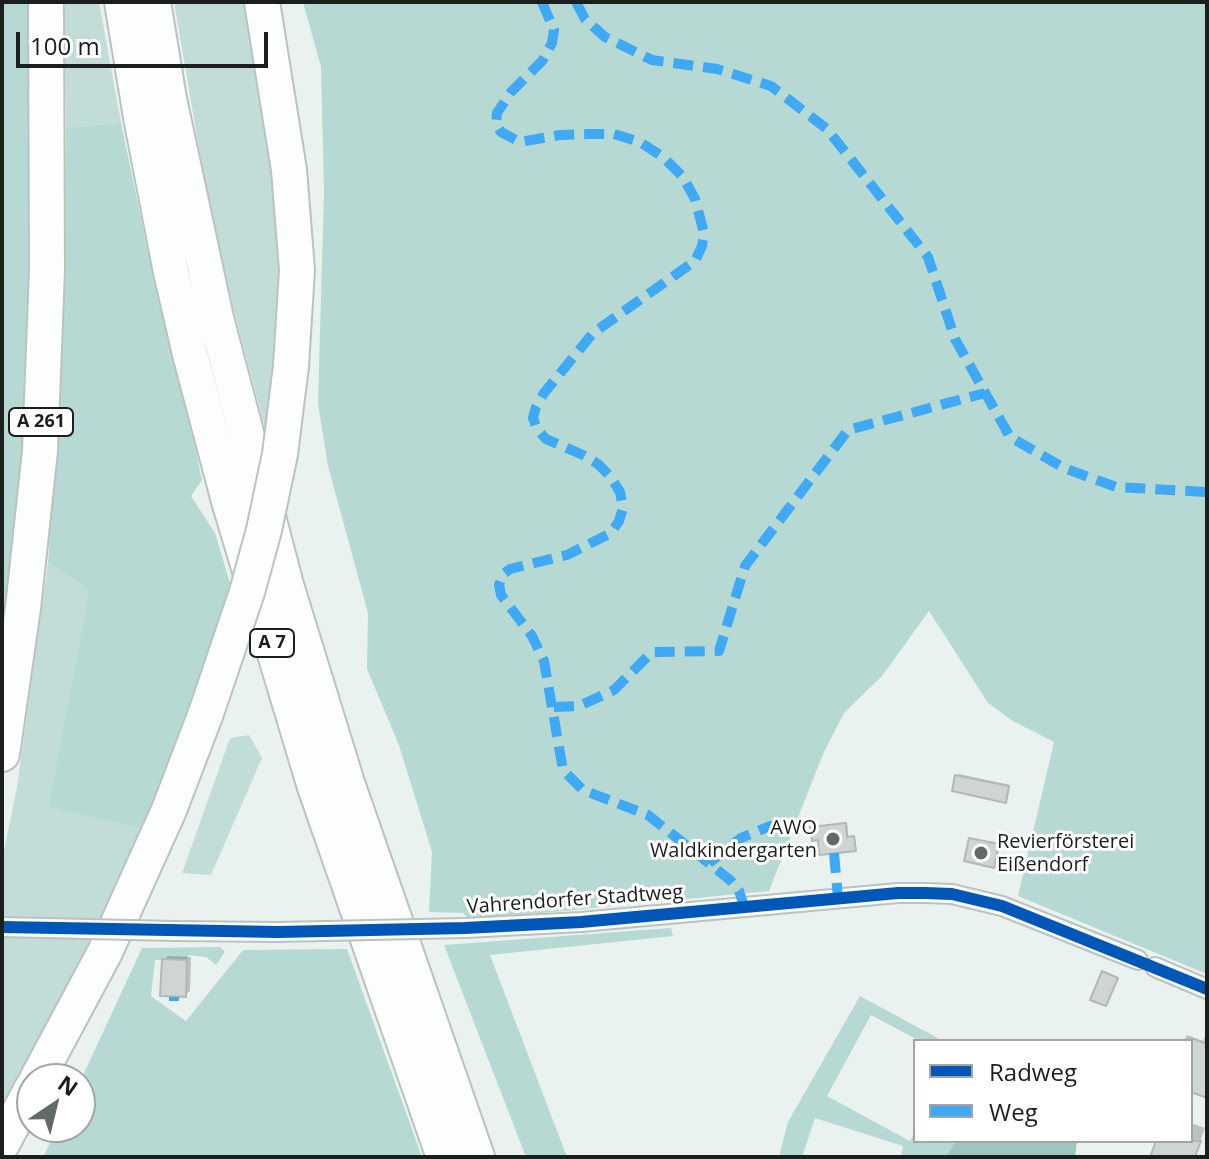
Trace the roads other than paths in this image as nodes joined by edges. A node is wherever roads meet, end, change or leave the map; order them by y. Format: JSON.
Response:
{"nodes":[{"id":1,"x":46,"y":2,"type":"edge"},
{"id":2,"x":122,"y":2,"type":"edge"},
{"id":3,"x":153,"y":2,"type":"edge"},
{"id":4,"x":262,"y":2,"type":"edge"},
{"id":5,"x":2,"y":754,"type":"edge"},
{"id":6,"x":2,"y":927,"type":"edge"},
{"id":7,"x":1207,"y":989,"type":"edge"},
{"id":8,"x":46,"y":1063,"type":"edge"},
{"id":9,"x":16,"y":1118,"type":"edge"},
{"id":10,"x":2,"y":1144,"type":"edge"},
{"id":11,"x":444,"y":1157,"type":"edge"},
{"id":12,"x":477,"y":1157,"type":"edge"}],
"edges":[{"from":1,"to":5,"type":"highway","number":"A 261"},
{"from":2,"to":11,"type":"highway","number":"A 7"},
{"from":3,"to":12,"type":"highway","number":"A 7"},
{"from":4,"to":8,"type":"highway","bridge":true},
{"from":6,"to":7,"type":"street","name":"Vahrendorfer Stadtweg","bridge":true},
{"from":9,"to":10,"type":"highway"}]}
